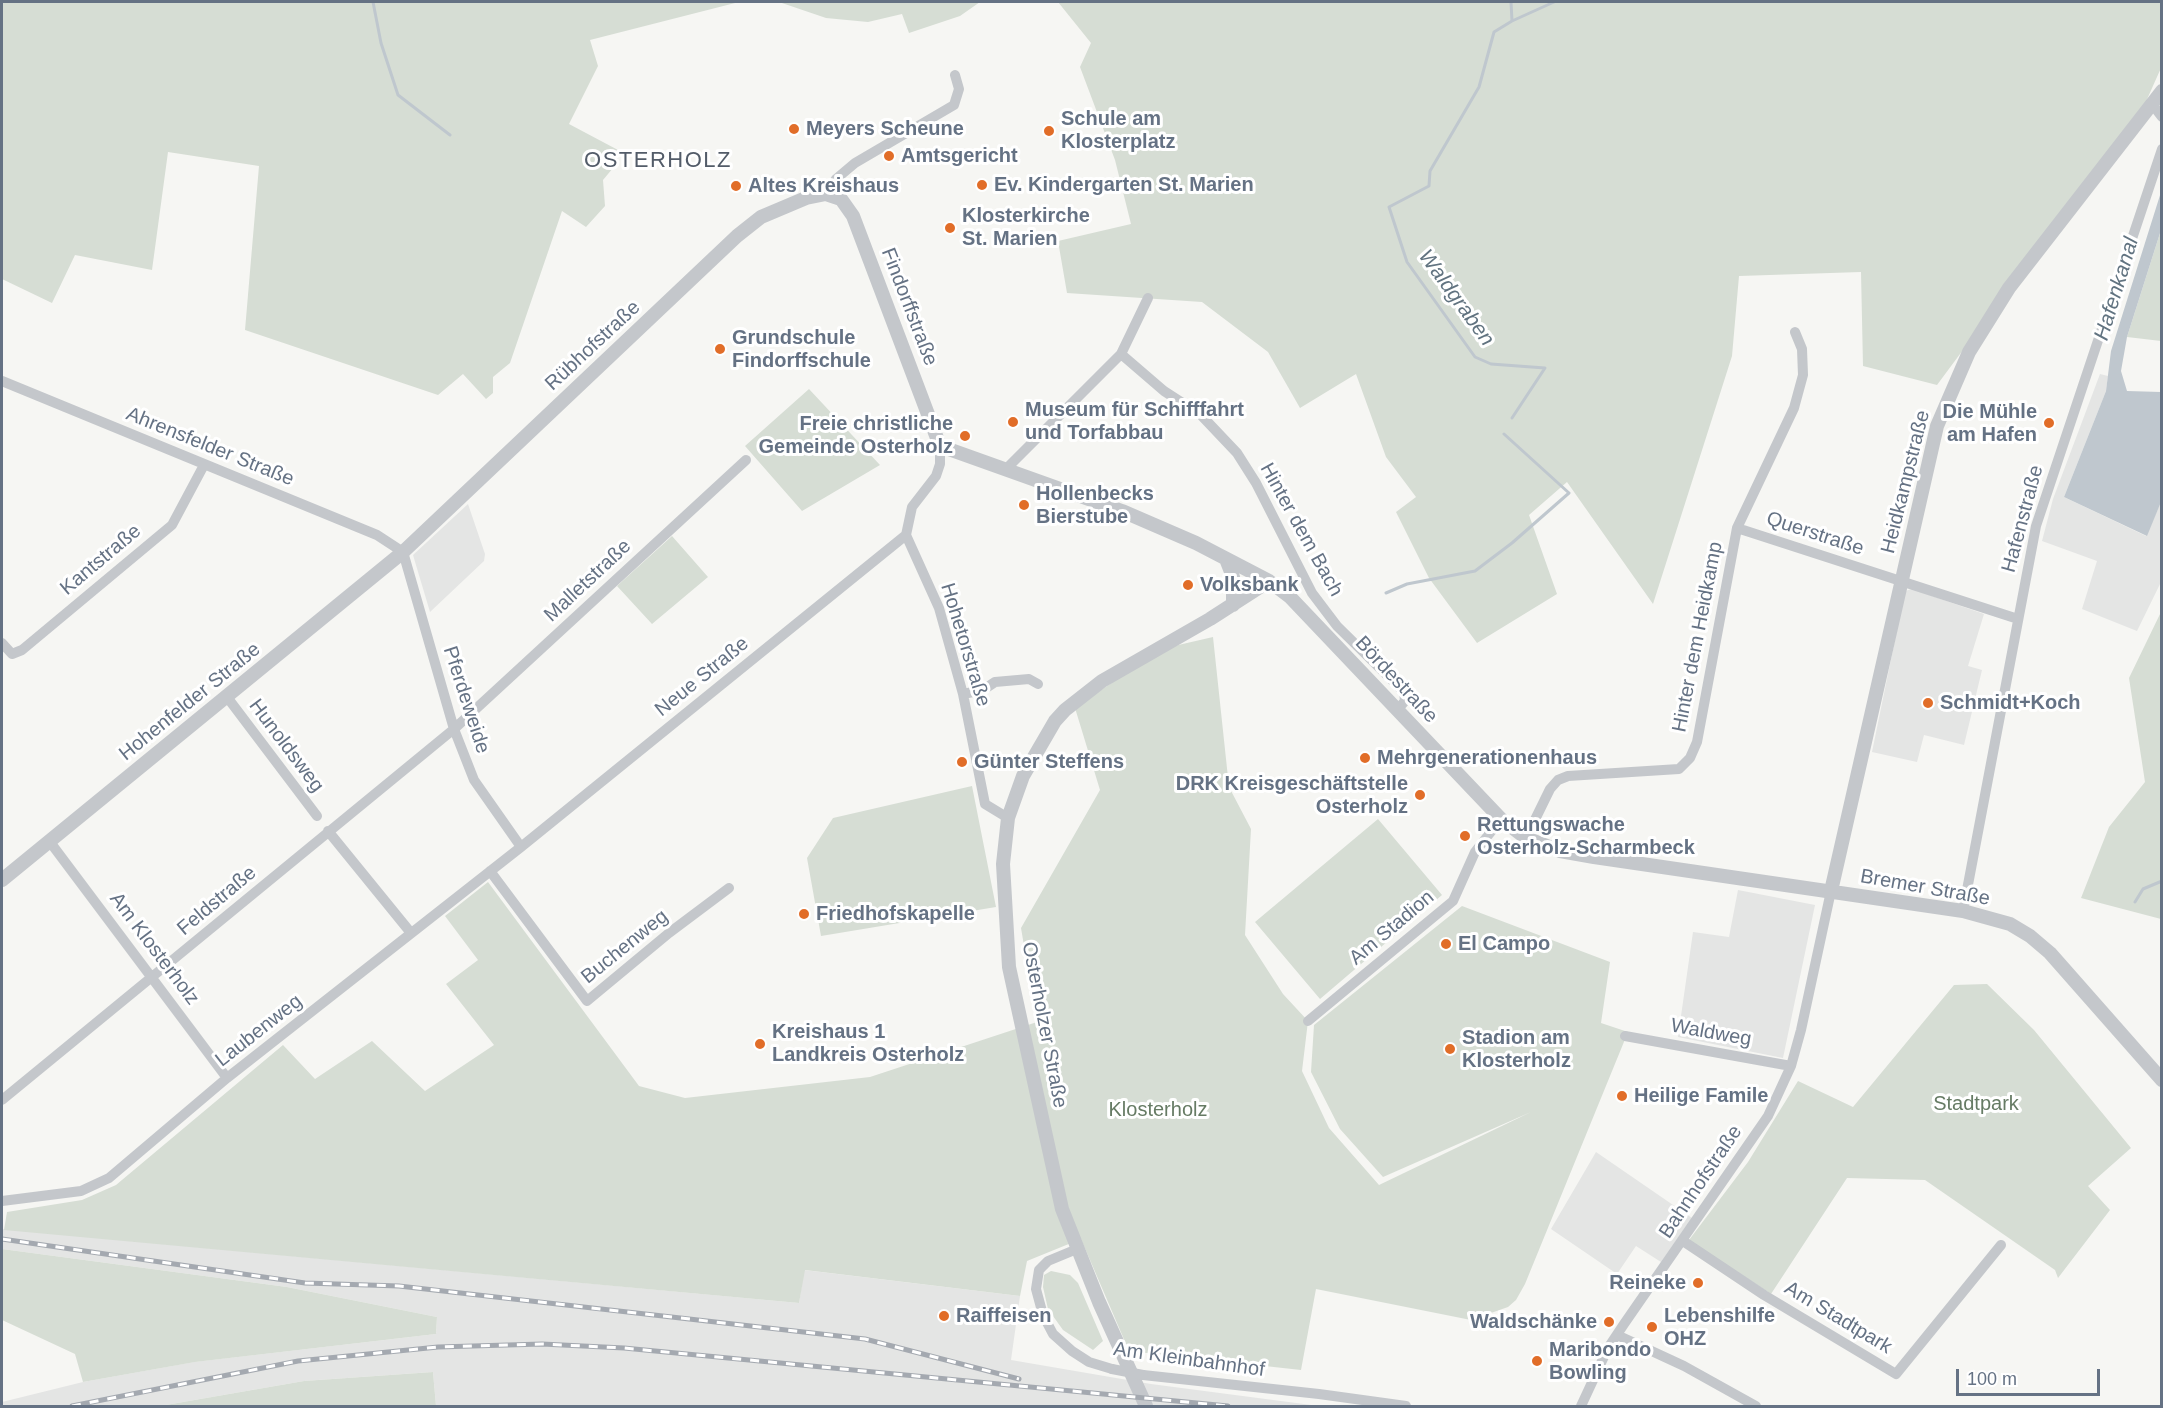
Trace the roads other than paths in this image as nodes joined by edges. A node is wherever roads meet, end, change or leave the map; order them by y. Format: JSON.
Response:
{"nodes":[{"id":1,"x":955,"y":75,"type":"dead end"},
{"id":2,"x":2162,"y":91,"type":"edge"},
{"id":3,"x":2152,"y":104,"type":"junction"},
{"id":4,"x":2162,"y":117,"type":"edge"},
{"id":5,"x":2162,"y":148,"type":"edge"},
{"id":6,"x":826,"y":194,"type":"junction"},
{"id":7,"x":1148,"y":298,"type":"dead end"},
{"id":8,"x":1795,"y":332,"type":"dead end"},
{"id":9,"x":1121,"y":354,"type":"junction"},
{"id":10,"x":2,"y":381,"type":"edge"},
{"id":11,"x":940,"y":446,"type":"junction"},
{"id":12,"x":746,"y":460,"type":"dead end"},
{"id":13,"x":204,"y":465,"type":"junction"},
{"id":14,"x":1006,"y":469,"type":"junction"},
{"id":15,"x":1737,"y":528,"type":"junction"},
{"id":16,"x":906,"y":535,"type":"junction"},
{"id":17,"x":403,"y":552,"type":"junction"},
{"id":18,"x":1226,"y":559,"type":"junction"},
{"id":19,"x":1269,"y":580,"type":"junction"},
{"id":20,"x":1901,"y":582,"type":"junction"},
{"id":21,"x":1233,"y":605,"type":"junction"},
{"id":22,"x":2018,"y":619,"type":"junction"},
{"id":23,"x":2,"y":643,"type":"edge"},
{"id":24,"x":1038,"y":684,"type":"dead end"},
{"id":25,"x":963,"y":694,"type":"junction"},
{"id":26,"x":227,"y":697,"type":"junction"},
{"id":27,"x":1398,"y":709,"type":"junction"},
{"id":28,"x":454,"y":729,"type":"junction"},
{"id":29,"x":317,"y":816,"type":"dead end"},
{"id":30,"x":1008,"y":818,"type":"junction"},
{"id":31,"x":1502,"y":819,"type":"junction"},
{"id":32,"x":328,"y":831,"type":"junction"},
{"id":33,"x":1526,"y":838,"type":"junction"},
{"id":34,"x":50,"y":842,"type":"junction"},
{"id":35,"x":520,"y":847,"type":"junction"},
{"id":36,"x":490,"y":871,"type":"junction"},
{"id":37,"x":2,"y":880,"type":"edge"},
{"id":38,"x":729,"y":888,"type":"dead end"},
{"id":39,"x":1831,"y":891,"type":"junction"},
{"id":40,"x":1963,"y":911,"type":"junction"},
{"id":41,"x":411,"y":933,"type":"junction"},
{"id":42,"x":153,"y":978,"type":"junction"},
{"id":43,"x":1308,"y":1021,"type":"dead end"},
{"id":44,"x":1625,"y":1036,"type":"dead end"},
{"id":45,"x":1791,"y":1066,"type":"junction"},
{"id":46,"x":227,"y":1078,"type":"junction"},
{"id":47,"x":2162,"y":1080,"type":"edge"},
{"id":48,"x":2,"y":1100,"type":"edge"},
{"id":49,"x":2,"y":1201,"type":"edge"},
{"id":50,"x":1683,"y":1241,"type":"junction"},
{"id":51,"x":2001,"y":1245,"type":"dead end"},
{"id":52,"x":1077,"y":1249,"type":"junction"},
{"id":53,"x":1617,"y":1335,"type":"junction"},
{"id":54,"x":1753,"y":1404,"type":"edge"},
{"id":55,"x":1146,"y":1407,"type":"edge"},
{"id":56,"x":1406,"y":1407,"type":"edge"},
{"id":57,"x":1581,"y":1407,"type":"edge"}],
"edges":[{"from":1,"to":6,"type":"street"},
{"from":2,"to":3,"type":"street","name":"Heidkampstraße"},
{"from":3,"to":4,"type":"street"},
{"from":3,"to":20,"type":"street","name":"Heidkampstraße"},
{"from":5,"to":22,"type":"street","name":"Hafenstraße"},
{"from":6,"to":11,"type":"street","name":"Findorffstraße"},
{"from":6,"to":17,"type":"street","name":"Rübhofstraße"},
{"from":7,"to":9,"type":"street"},
{"from":8,"to":15,"type":"street","name":"Hinter dem Heidkamp"},
{"from":9,"to":14,"type":"street"},
{"from":9,"to":27,"type":"street","name":"Hinter dem Bach"},
{"from":10,"to":13,"type":"street","name":"Ahrensfelder Straße"},
{"from":11,"to":14,"type":"street","name":"Bördestraße"},
{"from":11,"to":16,"type":"street"},
{"from":12,"to":28,"type":"street","name":"Malletstraße"},
{"from":13,"to":17,"type":"street","name":"Ahrensfelder Straße"},
{"from":13,"to":23,"type":"street","name":"Kantstraße"},
{"from":14,"to":18,"type":"street","name":"Bördestraße"},
{"from":15,"to":20,"type":"street","name":"Querstraße"},
{"from":15,"to":33,"type":"street","name":"Hinter dem Heidkamp"},
{"from":16,"to":25,"type":"street","name":"Hohetorstraße"},
{"from":16,"to":35,"type":"street","name":"Neue Straße"},
{"from":17,"to":26,"type":"street","name":"Hohenfelder Straße"},
{"from":17,"to":28,"type":"street","name":"Pferdeweide"},
{"from":18,"to":19,"type":"street","name":"Bördestraße"},
{"from":18,"to":21,"type":"street"},
{"from":19,"to":21,"type":"street","name":"Osterholzer Straße"},
{"from":19,"to":27,"type":"street","name":"Bördestraße"},
{"from":20,"to":22,"type":"street","name":"Querstraße"},
{"from":20,"to":39,"type":"street","name":"Heidkampstraße"},
{"from":21,"to":30,"type":"street","name":"Osterholzer Straße"},
{"from":22,"to":40,"type":"street","name":"Hafenstraße"},
{"from":24,"to":25,"type":"street"},
{"from":25,"to":30,"type":"street","name":"Hohetorstraße"},
{"from":26,"to":29,"type":"street","name":"Hunoldsweg"},
{"from":26,"to":34,"type":"street","name":"Hohenfelder Straße"},
{"from":27,"to":31,"type":"street","name":"Bördestraße"},
{"from":28,"to":32,"type":"street","name":"Feldstraße"},
{"from":28,"to":35,"type":"street","name":"Pferdeweide"},
{"from":30,"to":52,"type":"street","name":"Osterholzer Straße"},
{"from":31,"to":33,"type":"street","name":"Bördestraße"},
{"from":31,"to":43,"type":"street","name":"Am Stadion"},
{"from":32,"to":41,"type":"street"},
{"from":32,"to":42,"type":"street","name":"Feldstraße"},
{"from":33,"to":39,"type":"street","name":"Bördestraße"},
{"from":34,"to":37,"type":"street","name":"Hohenfelder Straße"},
{"from":34,"to":42,"type":"street","name":"Am Klosterholz"},
{"from":35,"to":36,"type":"street","name":"Laubenweg"},
{"from":36,"to":38,"type":"street","name":"Buchenweg"},
{"from":36,"to":41,"type":"street","name":"Laubenweg"},
{"from":39,"to":40,"type":"street","name":"Bremer Straße"},
{"from":39,"to":45,"type":"street","name":"Bahnhofstraße"},
{"from":40,"to":47,"type":"street","name":"Bremer Straße"},
{"from":41,"to":46,"type":"street","name":"Laubenweg"},
{"from":42,"to":46,"type":"street","name":"Am Klosterholz"},
{"from":42,"to":48,"type":"street","name":"Feldstraße"},
{"from":44,"to":45,"type":"street","name":"Waldweg"},
{"from":45,"to":50,"type":"street","name":"Bahnhofstraße"},
{"from":46,"to":49,"type":"street","name":"Laubenweg"},
{"from":50,"to":51,"type":"street","name":"Am Stadtpark"},
{"from":50,"to":53,"type":"street","name":"Bahnhofstraße"},
{"from":52,"to":55,"type":"street","name":"Osterholzer Straße"},
{"from":52,"to":56,"type":"street","name":"Am Kleinbahnhof","bridge":true},
{"from":53,"to":54,"type":"street"},
{"from":53,"to":57,"type":"street","name":"Bahnhofstraße"}]}
